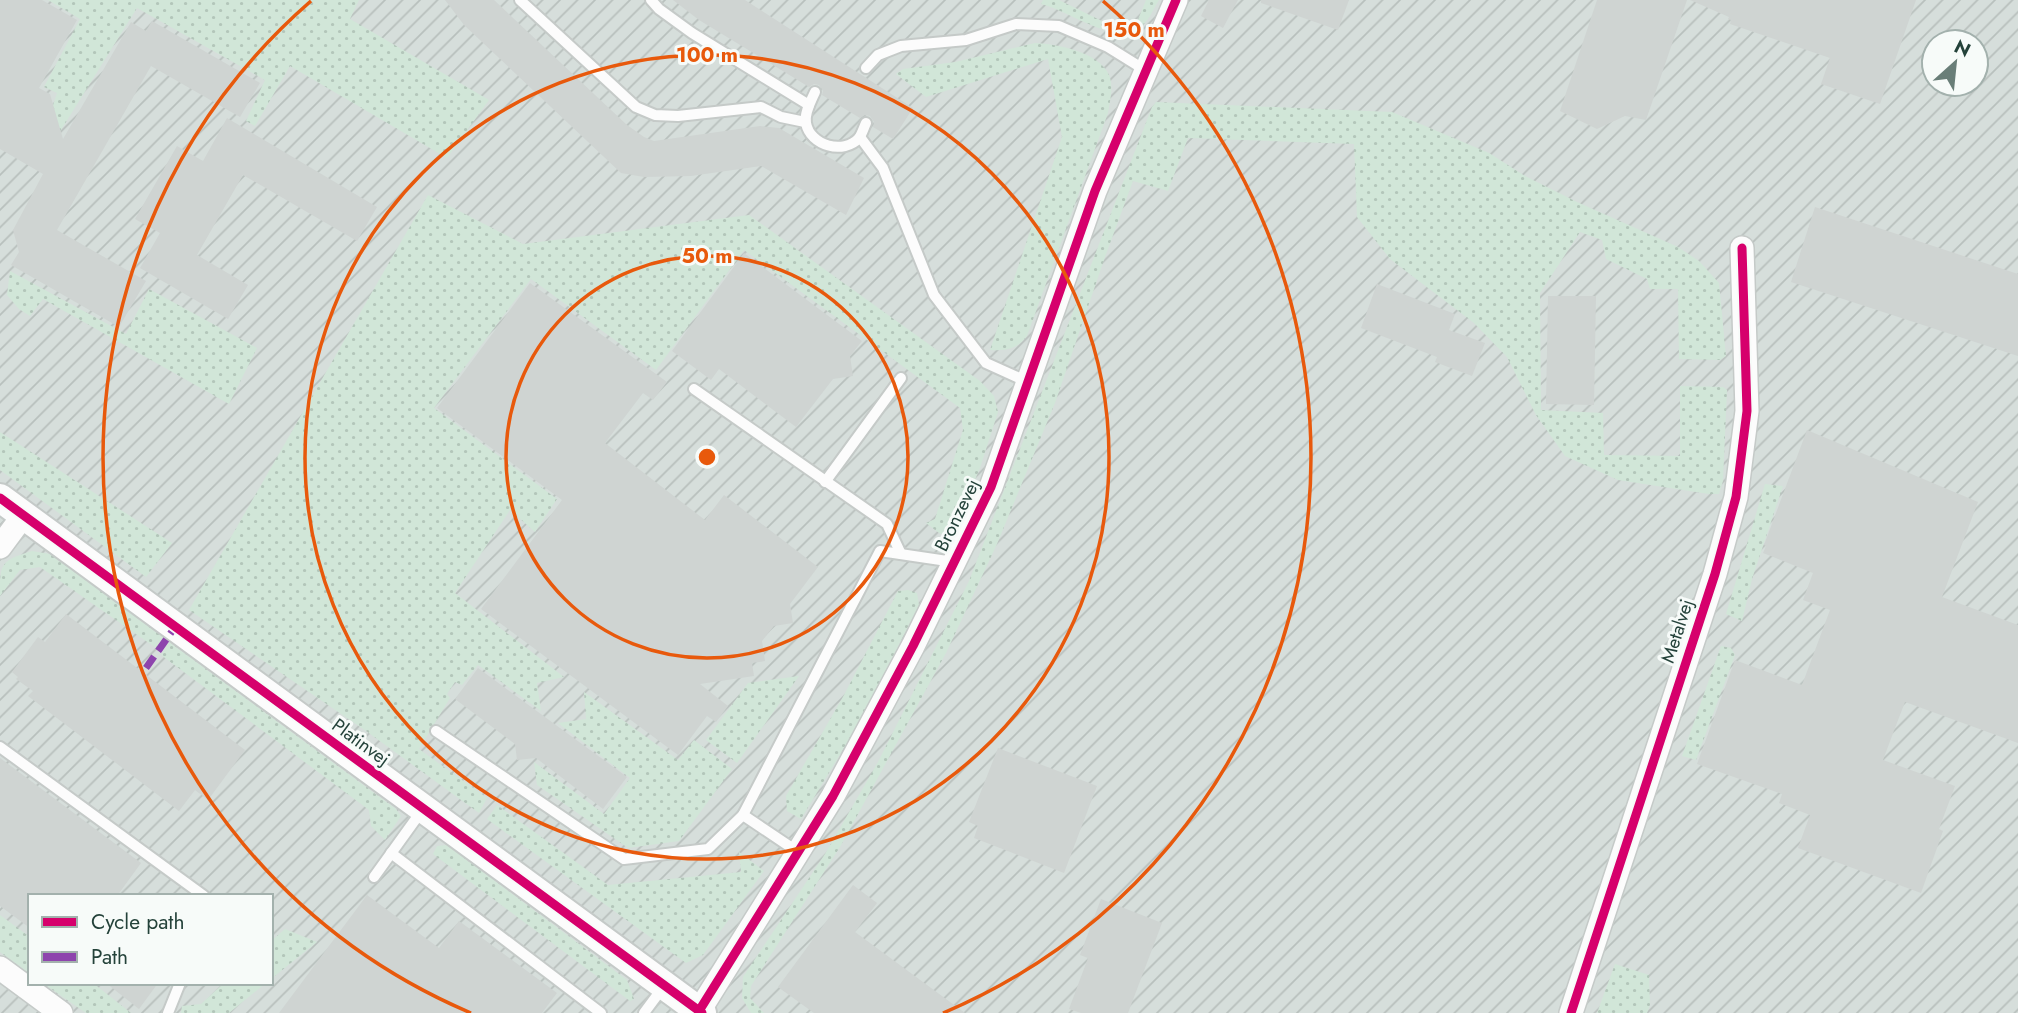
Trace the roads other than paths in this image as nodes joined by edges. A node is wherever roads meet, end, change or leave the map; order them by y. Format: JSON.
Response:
{"nodes":[{"id":1,"x":520,"y":0,"type":"edge"},
{"id":2,"x":651,"y":0,"type":"edge"},
{"id":3,"x":1177,"y":0,"type":"edge"},
{"id":4,"x":866,"y":68,"type":"dead end"},
{"id":5,"x":1145,"y":71,"type":"junction"},
{"id":6,"x":816,"y":92,"type":"dead end"},
{"id":7,"x":809,"y":105,"type":"junction"},
{"id":8,"x":805,"y":122,"type":"junction"},
{"id":9,"x":866,"y":123,"type":"dead end"},
{"id":10,"x":860,"y":137,"type":"junction"},
{"id":11,"x":1742,"y":248,"type":"dead end"},
{"id":12,"x":901,"y":379,"type":"dead end"},
{"id":13,"x":1028,"y":382,"type":"junction"},
{"id":14,"x":694,"y":388,"type":"dead end"},
{"id":15,"x":825,"y":482,"type":"junction"},
{"id":16,"x":0,"y":498,"type":"edge"},
{"id":17,"x":23,"y":516,"type":"junction"},
{"id":18,"x":0,"y":547,"type":"edge"},
{"id":19,"x":901,"y":554,"type":"junction"},
{"id":20,"x":954,"y":562,"type":"junction"},
{"id":21,"x":436,"y":731,"type":"dead end"},
{"id":22,"x":0,"y":747,"type":"edge"},
{"id":23,"x":423,"y":809,"type":"junction"},
{"id":24,"x":743,"y":815,"type":"junction"},
{"id":25,"x":798,"y":852,"type":"junction"},
{"id":26,"x":391,"y":853,"type":"junction"},
{"id":27,"x":374,"y":877,"type":"dead end"},
{"id":28,"x":201,"y":894,"type":"edge"},
{"id":29,"x":0,"y":968,"type":"edge"},
{"id":30,"x":179,"y":985,"type":"edge"},
{"id":31,"x":664,"y":986,"type":"junction"},
{"id":32,"x":701,"y":1012,"type":"edge"},
{"id":33,"x":61,"y":1013,"type":"edge"},
{"id":34,"x":168,"y":1013,"type":"edge"},
{"id":35,"x":601,"y":1013,"type":"edge"},
{"id":36,"x":644,"y":1013,"type":"edge"},
{"id":37,"x":1571,"y":1013,"type":"edge"}],
"edges":[{"from":1,"to":8,"type":"lane"},
{"from":2,"to":7,"type":"lane"},
{"from":3,"to":5,"type":"street","name":"Bronzevej"},
{"from":4,"to":5,"type":"lane"},
{"from":5,"to":13,"type":"street","name":"Bronzevej"},
{"from":6,"to":7,"type":"lane"},
{"from":7,"to":8,"type":"lane"},
{"from":8,"to":10,"type":"lane"},
{"from":9,"to":10,"type":"lane"},
{"from":10,"to":13,"type":"lane"},
{"from":11,"to":37,"type":"street","name":"Metalvej"},
{"from":12,"to":15,"type":"lane"},
{"from":13,"to":20,"type":"street","name":"Bronzevej"},
{"from":14,"to":15,"type":"lane"},
{"from":15,"to":19,"type":"lane"},
{"from":16,"to":17,"type":"street","name":"Platinvej"},
{"from":17,"to":18,"type":"street"},
{"from":17,"to":23,"type":"street","name":"Platinvej"},
{"from":19,"to":20,"type":"lane"},
{"from":19,"to":24,"type":"lane"},
{"from":20,"to":25,"type":"street","name":"Bronzevej"},
{"from":21,"to":24,"type":"lane"},
{"from":22,"to":28,"type":"lane"},
{"from":23,"to":26,"type":"lane"},
{"from":23,"to":31,"type":"street","name":"Platinvej"},
{"from":24,"to":25,"type":"lane"},
{"from":25,"to":32,"type":"street","name":"Bronzevej"},
{"from":26,"to":27,"type":"lane"},
{"from":26,"to":35,"type":"lane"},
{"from":29,"to":33,"type":"street"},
{"from":30,"to":34,"type":"lane"},
{"from":31,"to":32,"type":"street","name":"Platinvej"},
{"from":31,"to":36,"type":"lane"}]}
